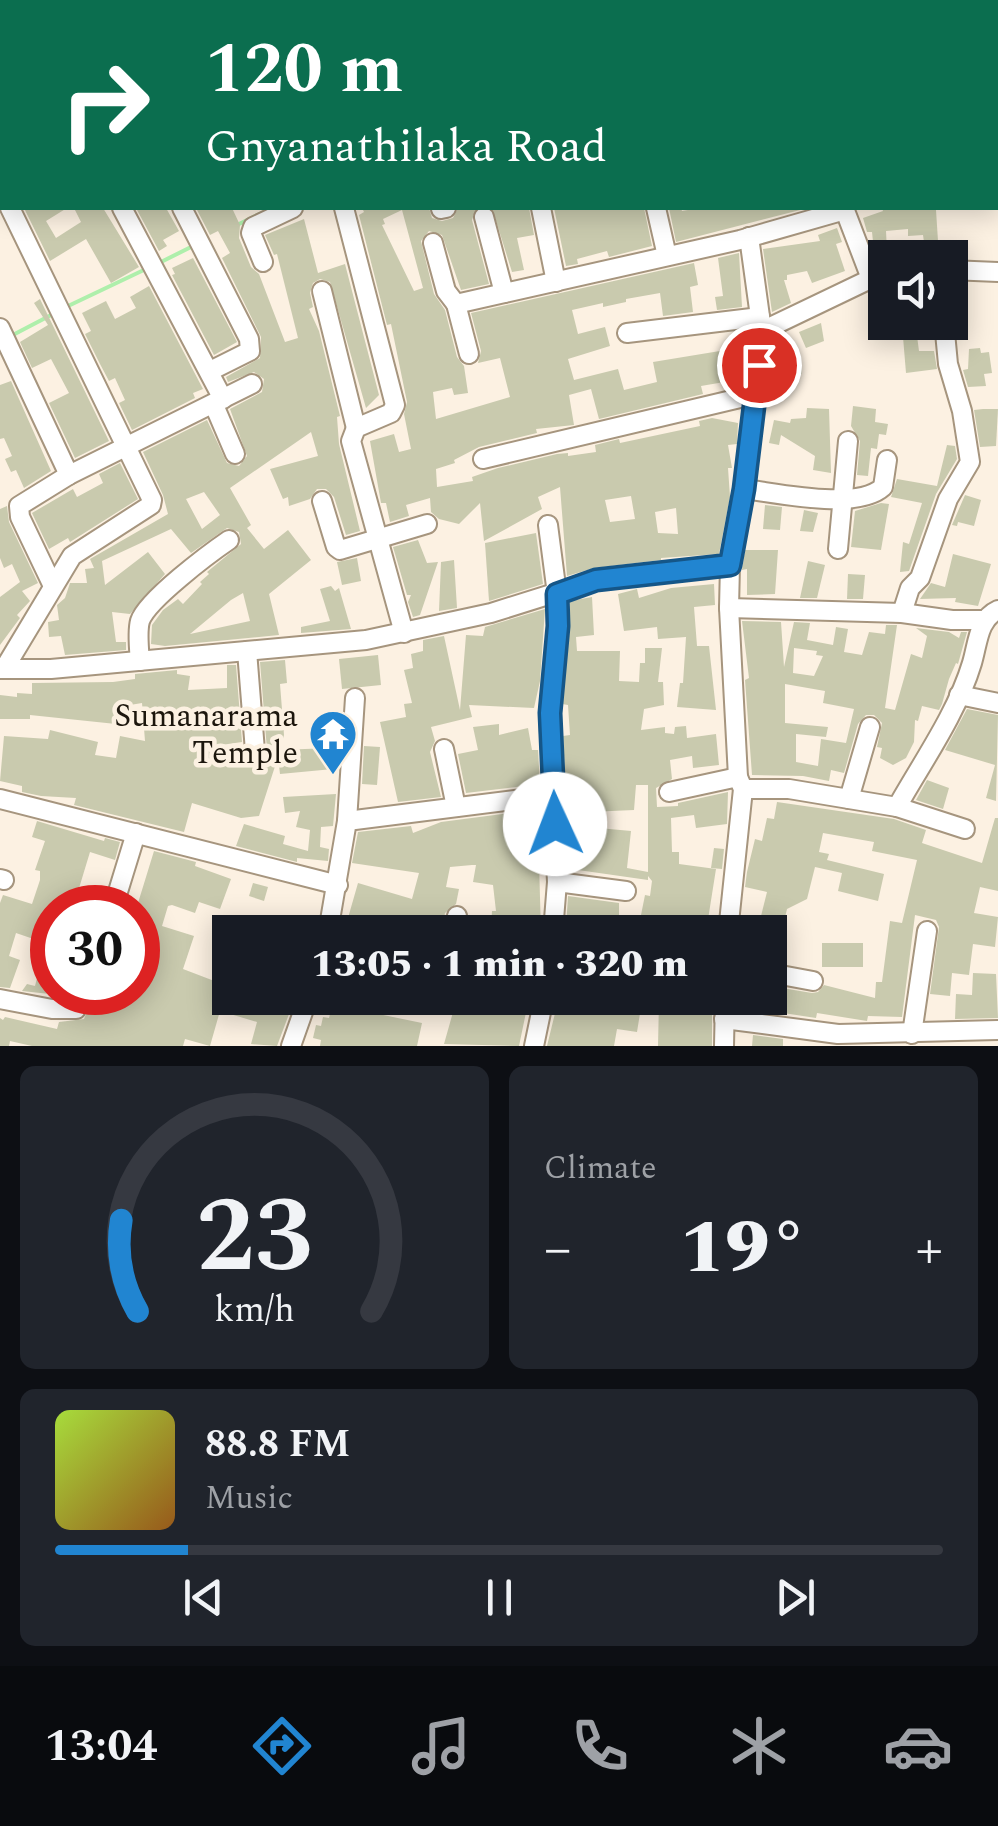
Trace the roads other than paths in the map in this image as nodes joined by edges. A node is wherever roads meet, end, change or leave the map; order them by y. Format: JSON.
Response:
{"nodes":[{"id":1,"x":12,"y":210,"type":"edge"},
{"id":2,"x":123,"y":210,"type":"edge"},
{"id":3,"x":183,"y":210,"type":"edge"},
{"id":4,"x":289,"y":210,"type":"edge"},
{"id":5,"x":345,"y":210,"type":"edge"},
{"id":6,"x":541,"y":210,"type":"edge"},
{"id":7,"x":656,"y":210,"type":"edge"},
{"id":8,"x":842,"y":210,"type":"edge"},
{"id":9,"x":846,"y":210,"type":"edge"},
{"id":10,"x":484,"y":217,"type":"dead end"},
{"id":11,"x":749,"y":237,"type":"junction"},
{"id":12,"x":433,"y":243,"type":"dead end"},
{"id":13,"x":868,"y":254,"type":"edge"},
{"id":14,"x":667,"y":256,"type":"junction"},
{"id":15,"x":262,"y":262,"type":"dead end"},
{"id":16,"x":968,"y":271,"type":"edge"},
{"id":17,"x":998,"y":272,"type":"edge"},
{"id":18,"x":868,"y":280,"type":"edge"},
{"id":19,"x":556,"y":282,"type":"junction"},
{"id":20,"x":322,"y":290,"type":"dead end"},
{"id":21,"x":504,"y":293,"type":"junction"},
{"id":22,"x":456,"y":304,"type":"junction"},
{"id":23,"x":761,"y":324,"type":"junction"},
{"id":24,"x":626,"y":333,"type":"dead end"},
{"id":25,"x":4,"y":336,"type":"edge"},
{"id":26,"x":946,"y":340,"type":"edge"},
{"id":27,"x":469,"y":354,"type":"dead end"},
{"id":28,"x":210,"y":371,"type":"junction"},
{"id":29,"x":252,"y":384,"type":"dead end"},
{"id":30,"x":758,"y":394,"type":"junction"},
{"id":31,"x":219,"y":402,"type":"junction"},
{"id":32,"x":356,"y":428,"type":"junction"},
{"id":33,"x":848,"y":442,"type":"dead end"},
{"id":34,"x":128,"y":449,"type":"junction"},
{"id":35,"x":234,"y":454,"type":"dead end"},
{"id":36,"x":483,"y":459,"type":"dead end"},
{"id":37,"x":887,"y":460,"type":"dead end"},
{"id":38,"x":69,"y":476,"type":"junction"},
{"id":39,"x":744,"y":489,"type":"junction"},
{"id":40,"x":842,"y":500,"type":"junction"},
{"id":41,"x":322,"y":501,"type":"dead end"},
{"id":42,"x":427,"y":524,"type":"dead end"},
{"id":43,"x":548,"y":525,"type":"dead end"},
{"id":44,"x":380,"y":539,"type":"junction"},
{"id":45,"x":229,"y":540,"type":"dead end"},
{"id":46,"x":838,"y":550,"type":"dead end"},
{"id":47,"x":730,"y":565,"type":"junction"},
{"id":48,"x":53,"y":586,"type":"junction"},
{"id":49,"x":557,"y":594,"type":"junction"},
{"id":50,"x":729,"y":608,"type":"junction"},
{"id":51,"x":902,"y":613,"type":"junction"},
{"id":52,"x":991,"y":615,"type":"edge"},
{"id":53,"x":404,"y":633,"type":"junction"},
{"id":54,"x":247,"y":651,"type":"junction"},
{"id":55,"x":140,"y":661,"type":"junction"},
{"id":56,"x":2,"y":669,"type":"edge"},
{"id":57,"x":959,"y":695,"type":"junction"},
{"id":58,"x":355,"y":698,"type":"dead end"},
{"id":59,"x":998,"y":704,"type":"edge"},
{"id":60,"x":870,"y":727,"type":"dead end"},
{"id":61,"x":444,"y":749,"type":"dead end"},
{"id":62,"x":255,"y":751,"type":"dead end"},
{"id":63,"x":741,"y":783,"type":"junction"},
{"id":64,"x":669,"y":792,"type":"dead end"},
{"id":65,"x":554,"y":795,"type":"junction"},
{"id":66,"x":0,"y":799,"type":"edge"},
{"id":67,"x":849,"y":799,"type":"junction"},
{"id":68,"x":456,"y":807,"type":"junction"},
{"id":69,"x":897,"y":807,"type":"junction"},
{"id":70,"x":346,"y":821,"type":"junction"},
{"id":71,"x":965,"y":830,"type":"dead end"},
{"id":72,"x":136,"y":833,"type":"junction"},
{"id":73,"x":557,"y":882,"type":"junction"},
{"id":74,"x":120,"y":885,"type":"edge"},
{"id":75,"x":338,"y":885,"type":"junction"},
{"id":76,"x":626,"y":891,"type":"dead end"},
{"id":77,"x":332,"y":915,"type":"edge"},
{"id":78,"x":554,"y":915,"type":"edge"},
{"id":79,"x":729,"y":915,"type":"edge"},
{"id":80,"x":927,"y":931,"type":"dead end"},
{"id":81,"x":787,"y":976,"type":"edge"},
{"id":82,"x":813,"y":981,"type":"dead end"},
{"id":83,"x":0,"y":999,"type":"edge"},
{"id":84,"x":30,"y":1005,"type":"edge"},
{"id":85,"x":302,"y":1015,"type":"edge"},
{"id":86,"x":540,"y":1015,"type":"edge"},
{"id":87,"x":724,"y":1015,"type":"edge"},
{"id":88,"x":724,"y":1019,"type":"junction"},
{"id":89,"x":998,"y":1030,"type":"edge"},
{"id":90,"x":912,"y":1034,"type":"junction"},
{"id":91,"x":534,"y":1044,"type":"edge"},
{"id":92,"x":291,"y":1046,"type":"edge"},
{"id":93,"x":554,"y":1046,"type":"edge"},
{"id":94,"x":724,"y":1046,"type":"edge"}],
"edges":[{"from":1,"to":34,"type":"street"},
{"from":2,"to":28,"type":"street"},
{"from":3,"to":28,"type":"street"},
{"from":4,"to":15,"type":"street"},
{"from":5,"to":32,"type":"street"},
{"from":6,"to":19,"type":"street"},
{"from":7,"to":14,"type":"street"},
{"from":8,"to":11,"type":"street"},
{"from":9,"to":13,"type":"street"},
{"from":10,"to":21,"type":"street"},
{"from":11,"to":14,"type":"street"},
{"from":11,"to":23,"type":"street"},
{"from":12,"to":22,"type":"street"},
{"from":14,"to":19,"type":"street"},
{"from":16,"to":17,"type":"street"},
{"from":18,"to":23,"type":"street"},
{"from":19,"to":21,"type":"street"},
{"from":20,"to":32,"type":"street"},
{"from":21,"to":22,"type":"street"},
{"from":22,"to":27,"type":"street"},
{"from":23,"to":24,"type":"street"},
{"from":23,"to":30,"type":"street"},
{"from":25,"to":38,"type":"street"},
{"from":26,"to":51,"type":"street"},
{"from":28,"to":31,"type":"street"},
{"from":29,"to":31,"type":"street"},
{"from":30,"to":36,"type":"street"},
{"from":30,"to":39,"type":"street"},
{"from":31,"to":34,"type":"street"},
{"from":31,"to":35,"type":"street"},
{"from":32,"to":44,"type":"street"},
{"from":33,"to":40,"type":"street"},
{"from":34,"to":38,"type":"street"},
{"from":34,"to":48,"type":"street"},
{"from":37,"to":40,"type":"street"},
{"from":38,"to":48,"type":"street"},
{"from":39,"to":40,"type":"street"},
{"from":39,"to":47,"type":"street"},
{"from":40,"to":46,"type":"street"},
{"from":41,"to":44,"type":"street"},
{"from":42,"to":44,"type":"street"},
{"from":43,"to":49,"type":"street"},
{"from":44,"to":53,"type":"street"},
{"from":45,"to":55,"type":"street"},
{"from":47,"to":49,"type":"street"},
{"from":47,"to":50,"type":"street"},
{"from":48,"to":56,"type":"street"},
{"from":49,"to":53,"type":"street"},
{"from":49,"to":65,"type":"street"},
{"from":50,"to":51,"type":"street"},
{"from":50,"to":63,"type":"street"},
{"from":51,"to":52,"type":"street"},
{"from":52,"to":57,"type":"street"},
{"from":53,"to":54,"type":"street"},
{"from":54,"to":55,"type":"street"},
{"from":54,"to":62,"type":"street"},
{"from":55,"to":56,"type":"street"},
{"from":57,"to":59,"type":"street"},
{"from":57,"to":69,"type":"street"},
{"from":58,"to":70,"type":"street"},
{"from":60,"to":67,"type":"street"},
{"from":61,"to":68,"type":"street"},
{"from":63,"to":64,"type":"street"},
{"from":63,"to":67,"type":"street"},
{"from":63,"to":79,"type":"street"},
{"from":65,"to":68,"type":"street"},
{"from":65,"to":73,"type":"street"},
{"from":66,"to":72,"type":"street"},
{"from":67,"to":69,"type":"street"},
{"from":68,"to":70,"type":"street"},
{"from":69,"to":71,"type":"street"},
{"from":70,"to":75,"type":"street"},
{"from":72,"to":74,"type":"street"},
{"from":72,"to":75,"type":"street"},
{"from":73,"to":76,"type":"street"},
{"from":73,"to":78,"type":"street"},
{"from":75,"to":77,"type":"street"},
{"from":80,"to":90,"type":"street"},
{"from":81,"to":82,"type":"street"},
{"from":83,"to":84,"type":"street"},
{"from":85,"to":92,"type":"street"},
{"from":86,"to":91,"type":"street"},
{"from":87,"to":88,"type":"street"},
{"from":88,"to":90,"type":"street"},
{"from":88,"to":94,"type":"street"},
{"from":89,"to":90,"type":"street"},
{"from":91,"to":93,"type":"street"}]}
